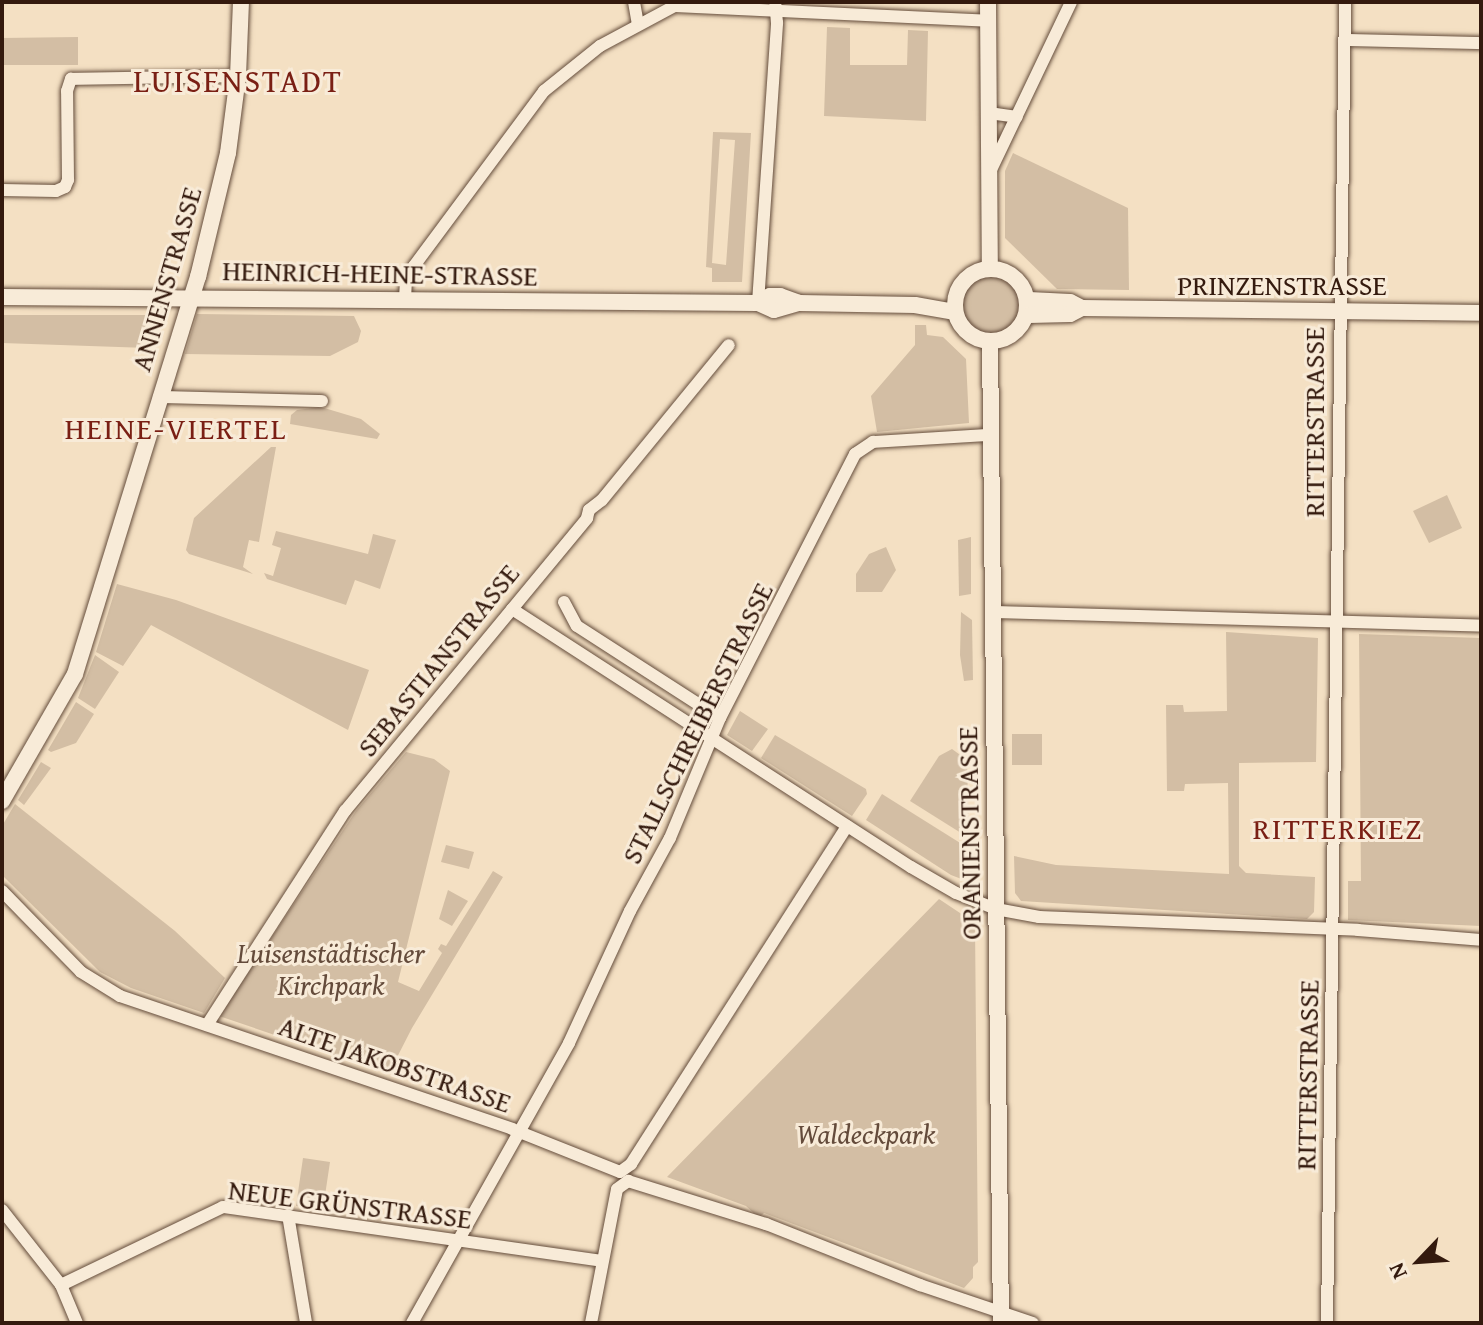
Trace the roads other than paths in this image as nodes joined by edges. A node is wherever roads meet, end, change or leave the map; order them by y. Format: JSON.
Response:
{"nodes":[{"id":1,"x":241,"y":2,"type":"edge"},
{"id":2,"x":634,"y":2,"type":"edge"},
{"id":3,"x":988,"y":2,"type":"edge"},
{"id":4,"x":1071,"y":2,"type":"edge"},
{"id":5,"x":1345,"y":2,"type":"edge"},
{"id":6,"x":679,"y":4,"type":"edge"},
{"id":7,"x":775,"y":6,"type":"edge"},
{"id":8,"x":988,"y":21,"type":"junction"},
{"id":9,"x":638,"y":24,"type":"junction"},
{"id":10,"x":1344,"y":40,"type":"junction"},
{"id":11,"x":1481,"y":43,"type":"edge"},
{"id":12,"x":238,"y":76,"type":"junction"},
{"id":13,"x":989,"y":113,"type":"junction"},
{"id":14,"x":1017,"y":117,"type":"junction"},
{"id":15,"x":990,"y":172,"type":"junction"},
{"id":16,"x":2,"y":190,"type":"edge"},
{"id":17,"x":990,"y":267,"type":"junction"},
{"id":18,"x":2,"y":297,"type":"edge"},
{"id":19,"x":191,"y":297,"type":"junction"},
{"id":20,"x":405,"y":299,"type":"junction"},
{"id":21,"x":758,"y":303,"type":"junction"},
{"id":22,"x":955,"y":304,"type":"junction"},
{"id":23,"x":1029,"y":308,"type":"junction"},
{"id":24,"x":1339,"y":311,"type":"junction"},
{"id":25,"x":1481,"y":313,"type":"edge"},
{"id":26,"x":990,"y":342,"type":"junction"},
{"id":27,"x":729,"y":345,"type":"dead end"},
{"id":28,"x":159,"y":397,"type":"junction"},
{"id":29,"x":322,"y":401,"type":"dead end"},
{"id":30,"x":989,"y":435,"type":"junction"},
{"id":31,"x":564,"y":602,"type":"dead end"},
{"id":32,"x":512,"y":609,"type":"junction"},
{"id":33,"x":992,"y":612,"type":"junction"},
{"id":34,"x":1336,"y":621,"type":"junction"},
{"id":35,"x":1481,"y":626,"type":"edge"},
{"id":36,"x":720,"y":718,"type":"junction"},
{"id":37,"x":713,"y":740,"type":"junction"},
{"id":38,"x":2,"y":801,"type":"edge"},
{"id":39,"x":847,"y":826,"type":"junction"},
{"id":40,"x":2,"y":891,"type":"edge"},
{"id":41,"x":996,"y":909,"type":"junction"},
{"id":42,"x":1332,"y":932,"type":"junction"},
{"id":43,"x":1481,"y":940,"type":"edge"},
{"id":44,"x":207,"y":1025,"type":"junction"},
{"id":45,"x":520,"y":1132,"type":"junction"},
{"id":46,"x":622,"y":1177,"type":"junction"},
{"id":47,"x":2,"y":1210,"type":"edge"},
{"id":48,"x":288,"y":1215,"type":"junction"},
{"id":49,"x":458,"y":1240,"type":"junction"},
{"id":50,"x":601,"y":1261,"type":"junction"},
{"id":51,"x":61,"y":1285,"type":"junction"},
{"id":52,"x":67,"y":1301,"type":"junction"},
{"id":53,"x":1001,"y":1317,"type":"edge"},
{"id":54,"x":70,"y":1323,"type":"edge"},
{"id":55,"x":77,"y":1323,"type":"edge"},
{"id":56,"x":306,"y":1323,"type":"edge"},
{"id":57,"x":412,"y":1323,"type":"edge"},
{"id":58,"x":591,"y":1323,"type":"edge"},
{"id":59,"x":1033,"y":1323,"type":"edge"},
{"id":60,"x":1327,"y":1323,"type":"edge"}],
"edges":[{"from":1,"to":12,"type":"main road","name":"ANNENSTRASSE"},
{"from":2,"to":9,"type":"street"},
{"from":3,"to":8,"type":"main road"},
{"from":4,"to":14,"type":"street"},
{"from":5,"to":10,"type":"street","name":"RITTERSTRASSE"},
{"from":6,"to":7,"type":"street"},
{"from":6,"to":9,"type":"street"},
{"from":7,"to":8,"type":"street"},
{"from":7,"to":21,"type":"street"},
{"from":8,"to":13,"type":"main road"},
{"from":9,"to":20,"type":"street"},
{"from":10,"to":11,"type":"street"},
{"from":10,"to":24,"type":"street","name":"RITTERSTRASSE"},
{"from":12,"to":16,"type":"street"},
{"from":12,"to":19,"type":"main road","name":"ANNENSTRASSE"},
{"from":13,"to":14,"type":"street"},
{"from":13,"to":15,"type":"main road"},
{"from":14,"to":15,"type":"street"},
{"from":15,"to":17,"type":"main road"},
{"from":17,"to":22,"type":"main road"},
{"from":17,"to":23,"type":"main road"},
{"from":18,"to":19,"type":"main road","name":"HEINRICH-HEINE-STRASSE"},
{"from":19,"to":20,"type":"main road","name":"HEINRICH-HEINE-STRASSE"},
{"from":19,"to":28,"type":"main road","name":"ANNENSTRASSE"},
{"from":20,"to":21,"type":"main road","name":"HEINRICH-HEINE-STRASSE"},
{"from":21,"to":22,"type":"main road"},
{"from":22,"to":26,"type":"main road"},
{"from":23,"to":24,"type":"main road","name":"PRINZENSTRASSE"},
{"from":23,"to":26,"type":"main road"},
{"from":24,"to":25,"type":"main road","name":"PRINZENSTRASSE"},
{"from":24,"to":34,"type":"street","name":"RITTERSTRASSE"},
{"from":26,"to":30,"type":"main road","name":"ORANIENSTRASSE"},
{"from":27,"to":32,"type":"street","name":"SEBASTIANSTRASSE"},
{"from":28,"to":29,"type":"street"},
{"from":28,"to":38,"type":"main road","name":"ANNENSTRASSE"},
{"from":30,"to":33,"type":"main road","name":"ORANIENSTRASSE"},
{"from":30,"to":36,"type":"street","name":"STALLSCHREIBERSTRASSE"},
{"from":31,"to":36,"type":"street"},
{"from":32,"to":37,"type":"street"},
{"from":32,"to":44,"type":"street","name":"SEBASTIANSTRASSE"},
{"from":33,"to":34,"type":"street"},
{"from":33,"to":41,"type":"main road","name":"ORANIENSTRASSE"},
{"from":34,"to":35,"type":"street"},
{"from":34,"to":42,"type":"street","name":"RITTERSTRASSE"},
{"from":36,"to":37,"type":"street","name":"STALLSCHREIBERSTRASSE"},
{"from":37,"to":39,"type":"street"},
{"from":37,"to":45,"type":"street","name":"STALLSCHREIBERSTRASSE"},
{"from":39,"to":41,"type":"street"},
{"from":39,"to":46,"type":"street"},
{"from":40,"to":44,"type":"street","name":"ALTE JAKOBSTRASSE"},
{"from":41,"to":42,"type":"street"},
{"from":41,"to":53,"type":"main road","name":"ORANIENSTRASSE"},
{"from":42,"to":43,"type":"street"},
{"from":42,"to":60,"type":"street","name":"RITTERSTRASSE"},
{"from":44,"to":45,"type":"street","name":"ALTE JAKOBSTRASSE"},
{"from":45,"to":46,"type":"street","name":"ALTE JAKOBSTRASSE"},
{"from":45,"to":49,"type":"street","name":"STALLSCHREIBERSTRASSE"},
{"from":46,"to":50,"type":"street"},
{"from":46,"to":53,"type":"street","name":"ALTE JAKOBSTRASSE"},
{"from":47,"to":51,"type":"street"},
{"from":48,"to":49,"type":"street","name":"NEUE GRÜNSTRASSE"},
{"from":48,"to":51,"type":"street","name":"NEUE GRÜNSTRASSE"},
{"from":48,"to":56,"type":"street"},
{"from":49,"to":50,"type":"street","name":"NEUE GRÜNSTRASSE"},
{"from":49,"to":57,"type":"street","name":"STALLSCHREIBERSTRASSE"},
{"from":50,"to":58,"type":"street"},
{"from":51,"to":52,"type":"street"},
{"from":52,"to":54,"type":"street"},
{"from":52,"to":55,"type":"street"},
{"from":53,"to":59,"type":"street","name":"ALTE JAKOBSTRASSE"}]}
